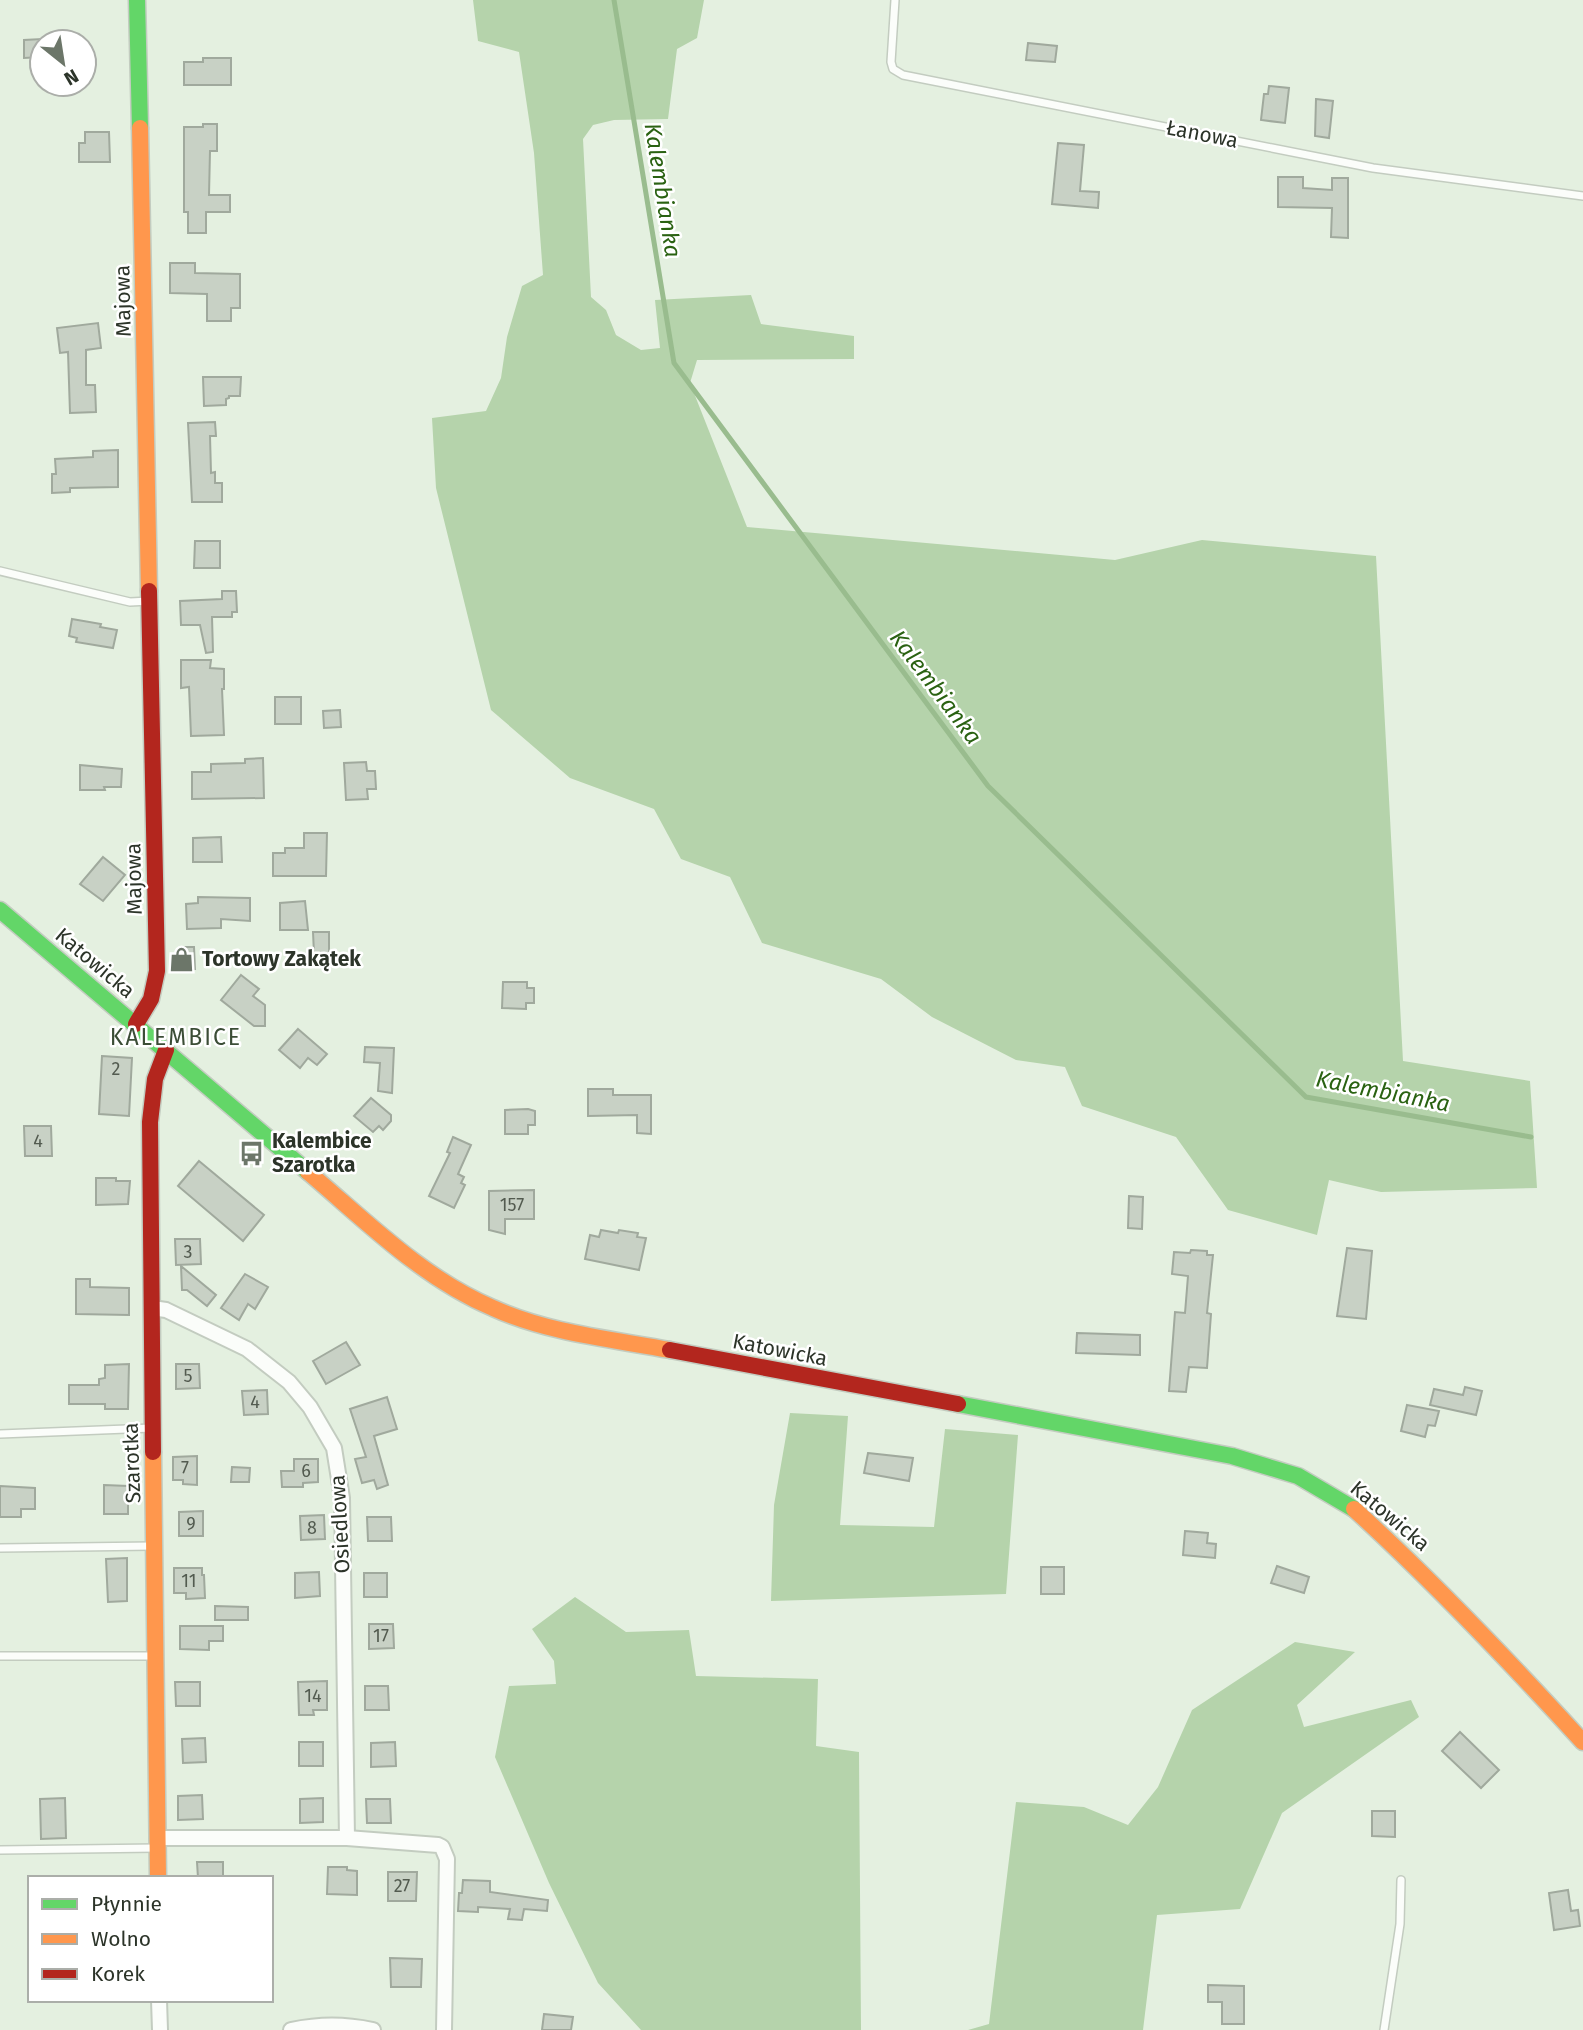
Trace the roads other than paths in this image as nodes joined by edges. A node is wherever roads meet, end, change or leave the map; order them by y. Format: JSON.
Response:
{"nodes":[{"id":1,"x":137,"y":0,"type":"edge"},
{"id":2,"x":895,"y":0,"type":"edge"},
{"id":3,"x":1583,"y":196,"type":"edge"},
{"id":4,"x":0,"y":571,"type":"edge"},
{"id":5,"x":150,"y":601,"type":"junction"},
{"id":6,"x":0,"y":910,"type":"edge"},
{"id":7,"x":136,"y":1024,"type":"junction"},
{"id":8,"x":166,"y":1050,"type":"junction"},
{"id":9,"x":152,"y":1308,"type":"junction"},
{"id":10,"x":152,"y":1429,"type":"junction"},
{"id":11,"x":0,"y":1434,"type":"edge"},
{"id":12,"x":156,"y":1546,"type":"junction"},
{"id":13,"x":0,"y":1548,"type":"edge"},
{"id":14,"x":0,"y":1656,"type":"edge"},
{"id":15,"x":156,"y":1656,"type":"junction"},
{"id":16,"x":1582,"y":1738,"type":"edge"},
{"id":17,"x":347,"y":1838,"type":"junction"},
{"id":18,"x":157,"y":1843,"type":"junction"},
{"id":19,"x":0,"y":1850,"type":"edge"},
{"id":20,"x":158,"y":1876,"type":"edge"},
{"id":21,"x":1401,"y":1880,"type":"dead end"},
{"id":22,"x":159,"y":2002,"type":"edge"},
{"id":23,"x":160,"y":2030,"type":"edge"},
{"id":24,"x":291,"y":2030,"type":"edge"},
{"id":25,"x":373,"y":2030,"type":"edge"},
{"id":26,"x":444,"y":2030,"type":"edge"},
{"id":27,"x":1384,"y":2030,"type":"edge"}],
"edges":[{"from":1,"to":5,"type":"street","name":"Majowa"},
{"from":2,"to":3,"type":"lane","name":"Łanowa"},
{"from":4,"to":5,"type":"lane"},
{"from":5,"to":7,"type":"street","name":"Majowa"},
{"from":6,"to":7,"type":"street","name":"Katowicka"},
{"from":7,"to":8,"type":"street","name":"Katowicka"},
{"from":8,"to":9,"type":"street","name":"Szarotka"},
{"from":8,"to":16,"type":"street","name":"Katowicka"},
{"from":9,"to":10,"type":"street","name":"Szarotka"},
{"from":9,"to":17,"type":"street","name":"Osiedlowa"},
{"from":10,"to":11,"type":"lane"},
{"from":10,"to":12,"type":"street","name":"Szarotka"},
{"from":12,"to":13,"type":"lane"},
{"from":12,"to":15,"type":"street","name":"Szarotka"},
{"from":14,"to":15,"type":"lane"},
{"from":15,"to":18,"type":"street","name":"Szarotka"},
{"from":17,"to":18,"type":"street"},
{"from":17,"to":26,"type":"street"},
{"from":18,"to":19,"type":"lane"},
{"from":18,"to":20,"type":"street","name":"Szarotka"},
{"from":21,"to":27,"type":"lane"},
{"from":22,"to":23,"type":"street"},
{"from":24,"to":25,"type":"street"}]}
